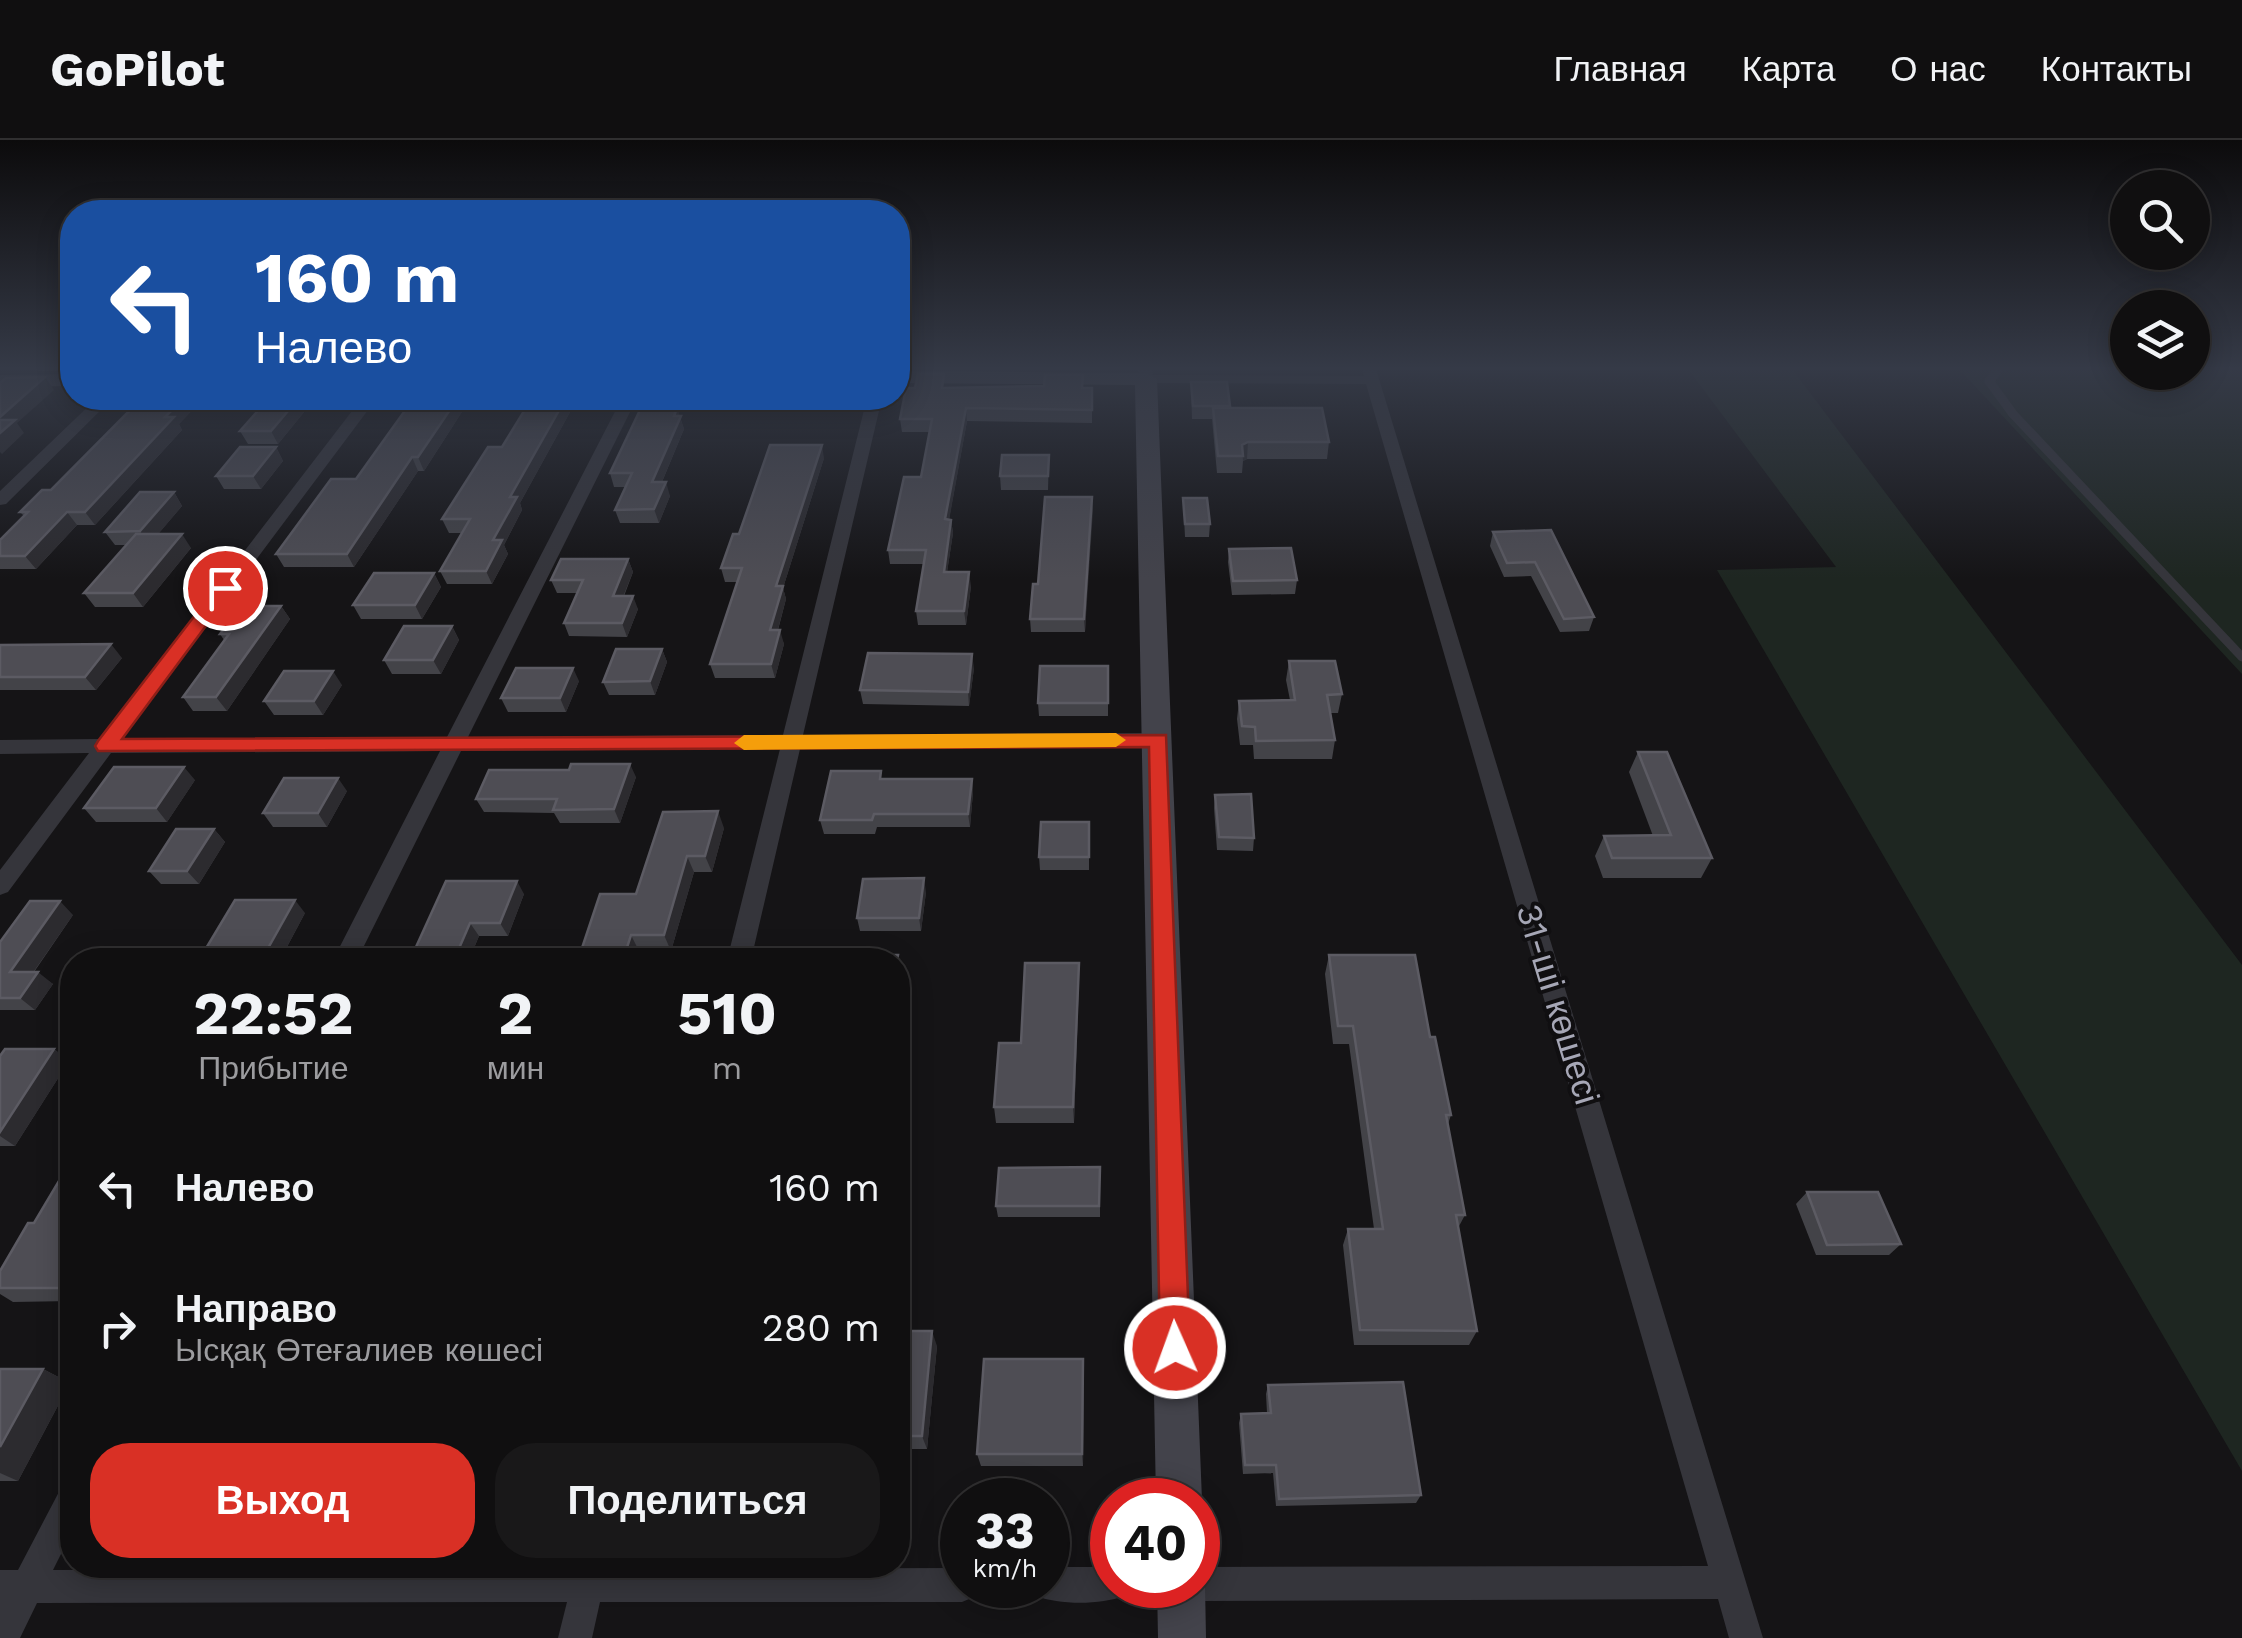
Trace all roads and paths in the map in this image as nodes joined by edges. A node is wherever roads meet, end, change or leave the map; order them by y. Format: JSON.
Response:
{"nodes":[{"id":1,"x":63,"y":439,"type":"edge"},
{"id":2,"x":338,"y":439,"type":"edge"},
{"id":3,"x":608,"y":439,"type":"edge"},
{"id":4,"x":865,"y":439,"type":"edge"},
{"id":5,"x":1148,"y":439,"type":"edge"},
{"id":6,"x":1389,"y":439,"type":"edge"},
{"id":7,"x":2036,"y":439,"type":"edge"},
{"id":8,"x":0,"y":500,"type":"edge"},
{"id":9,"x":2242,"y":657,"type":"edge"},
{"id":10,"x":1159,"y":740,"type":"junction"},
{"id":11,"x":792,"y":742,"type":"junction"},
{"id":12,"x":454,"y":744,"type":"junction"},
{"id":13,"x":106,"y":746,"type":"junction"},
{"id":14,"x":0,"y":747,"type":"edge"},
{"id":15,"x":0,"y":886,"type":"edge"},
{"id":16,"x":351,"y":948,"type":"edge"},
{"id":17,"x":742,"y":948,"type":"edge"},
{"id":18,"x":1178,"y":1478,"type":"edge"},
{"id":19,"x":60,"y":1517,"type":"edge"},
{"id":20,"x":446,"y":1578,"type":"edge"},
{"id":21,"x":589,"y":1578,"type":"edge"},
{"id":22,"x":714,"y":1578,"type":"edge"},
{"id":23,"x":1730,"y":1582,"type":"junction"},
{"id":24,"x":940,"y":1583,"type":"edge"},
{"id":25,"x":1220,"y":1584,"type":"edge"},
{"id":26,"x":14,"y":1587,"type":"edge"},
{"id":27,"x":1181,"y":1608,"type":"edge"},
{"id":28,"x":2,"y":1638,"type":"edge"},
{"id":29,"x":575,"y":1638,"type":"edge"},
{"id":30,"x":1182,"y":1638,"type":"edge"},
{"id":31,"x":1746,"y":1638,"type":"edge"}],
"edges":[{"from":1,"to":8,"type":"street"},
{"from":2,"to":13,"type":"street"},
{"from":3,"to":12,"type":"street"},
{"from":4,"to":11,"type":"street"},
{"from":5,"to":10,"type":"street"},
{"from":6,"to":23,"type":"street","name":"31-ші көшесі"},
{"from":7,"to":9,"type":"lane"},
{"from":10,"to":11,"type":"street"},
{"from":10,"to":18,"type":"street"},
{"from":11,"to":12,"type":"street"},
{"from":11,"to":17,"type":"street"},
{"from":12,"to":13,"type":"street"},
{"from":12,"to":16,"type":"street"},
{"from":13,"to":14,"type":"street"},
{"from":13,"to":15,"type":"street"},
{"from":19,"to":26,"type":"street"},
{"from":20,"to":26,"type":"street"},
{"from":21,"to":29,"type":"street"},
{"from":22,"to":24,"type":"street"},
{"from":23,"to":25,"type":"street"},
{"from":23,"to":31,"type":"street","name":"31-ші көшесі"},
{"from":26,"to":28,"type":"street"},
{"from":27,"to":30,"type":"street"}]}
